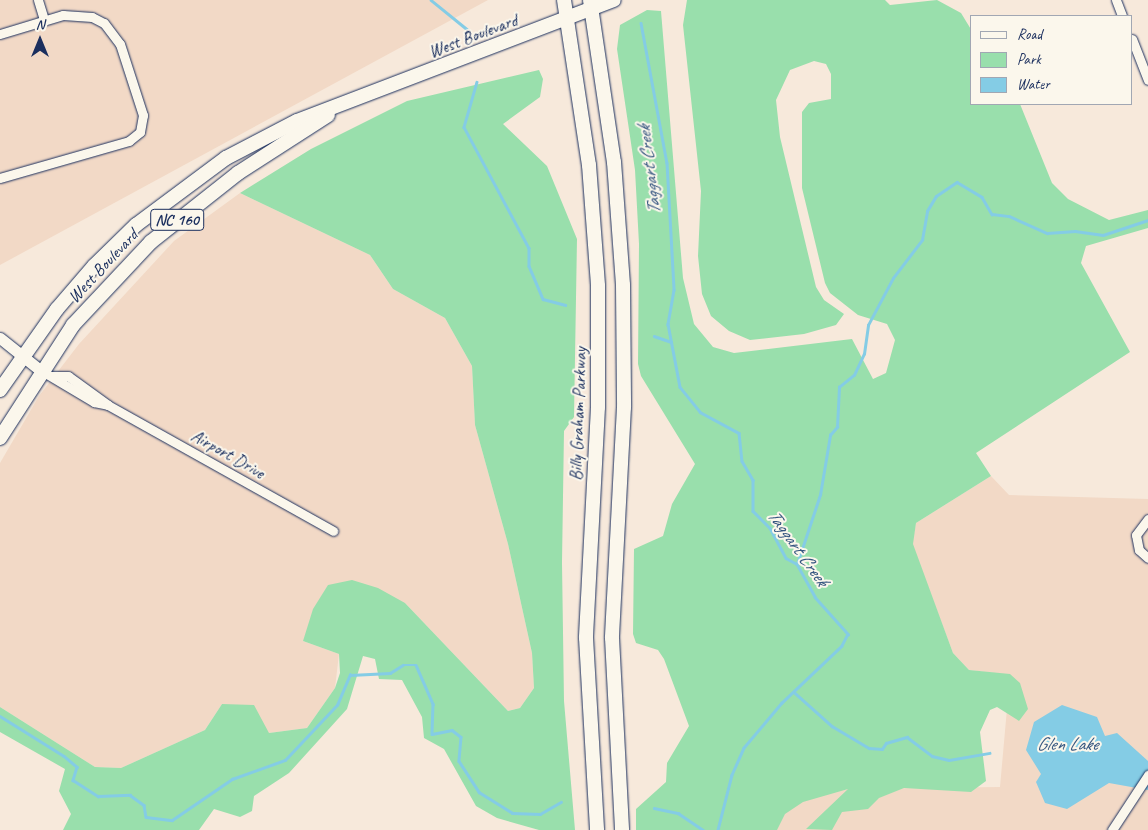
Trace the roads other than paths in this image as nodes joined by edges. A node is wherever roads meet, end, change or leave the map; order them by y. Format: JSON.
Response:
{"nodes":[{"id":1,"x":38,"y":0,"type":"edge"},
{"id":2,"x":564,"y":0,"type":"edge"},
{"id":3,"x":614,"y":0,"type":"edge"},
{"id":4,"x":1116,"y":0,"type":"edge"},
{"id":5,"x":591,"y":4,"type":"edge"},
{"id":6,"x":1122,"y":15,"type":"edge"},
{"id":7,"x":568,"y":19,"type":"junction"},
{"id":8,"x":44,"y":20,"type":"junction"},
{"id":9,"x":0,"y":34,"type":"edge"},
{"id":10,"x":1133,"y":42,"type":"edge"},
{"id":11,"x":1148,"y":80,"type":"edge"},
{"id":12,"x":343,"y":105,"type":"junction"},
{"id":13,"x":0,"y":178,"type":"edge"},
{"id":14,"x":0,"y":338,"type":"edge"},
{"id":15,"x":21,"y":356,"type":"junction"},
{"id":16,"x":46,"y":373,"type":"junction"},
{"id":17,"x":0,"y":390,"type":"edge"},
{"id":18,"x":0,"y":438,"type":"edge"},
{"id":19,"x":1148,"y":519,"type":"edge"},
{"id":20,"x":332,"y":531,"type":"dead end"},
{"id":21,"x":1147,"y":559,"type":"edge"},
{"id":22,"x":1148,"y":775,"type":"edge"},
{"id":23,"x":597,"y":830,"type":"edge"},
{"id":24,"x":622,"y":830,"type":"edge"},
{"id":25,"x":1112,"y":830,"type":"edge"}],
"edges":[{"from":1,"to":8,"type":"street"},
{"from":2,"to":7,"type":"main road","name":"Billy Graham Parkway"},
{"from":3,"to":5,"type":"main road","name":"West Boulevard","number":"NC 160"},
{"from":4,"to":6,"type":"street"},
{"from":5,"to":7,"type":"main road","name":"West Boulevard","number":"NC 160"},
{"from":5,"to":24,"type":"main road"},
{"from":7,"to":12,"type":"main road","name":"West Boulevard","number":"NC 160"},
{"from":7,"to":23,"type":"main road","name":"Billy Graham Parkway"},
{"from":8,"to":9,"type":"street"},
{"from":8,"to":13,"type":"street"},
{"from":10,"to":11,"type":"street"},
{"from":12,"to":15,"type":"main road","name":"West Boulevard","number":"NC 160"},
{"from":12,"to":16,"type":"main road","name":"West Boulevard","number":"NC 160"},
{"from":14,"to":15,"type":"street","name":"Airport Drive"},
{"from":15,"to":16,"type":"street","name":"Airport Drive"},
{"from":15,"to":17,"type":"main road","name":"West Boulevard","number":"NC 160"},
{"from":16,"to":18,"type":"main road","name":"West Boulevard","number":"NC 160"},
{"from":16,"to":20,"type":"street","name":"Airport Drive"},
{"from":19,"to":21,"type":"street"},
{"from":22,"to":25,"type":"street"}]}
